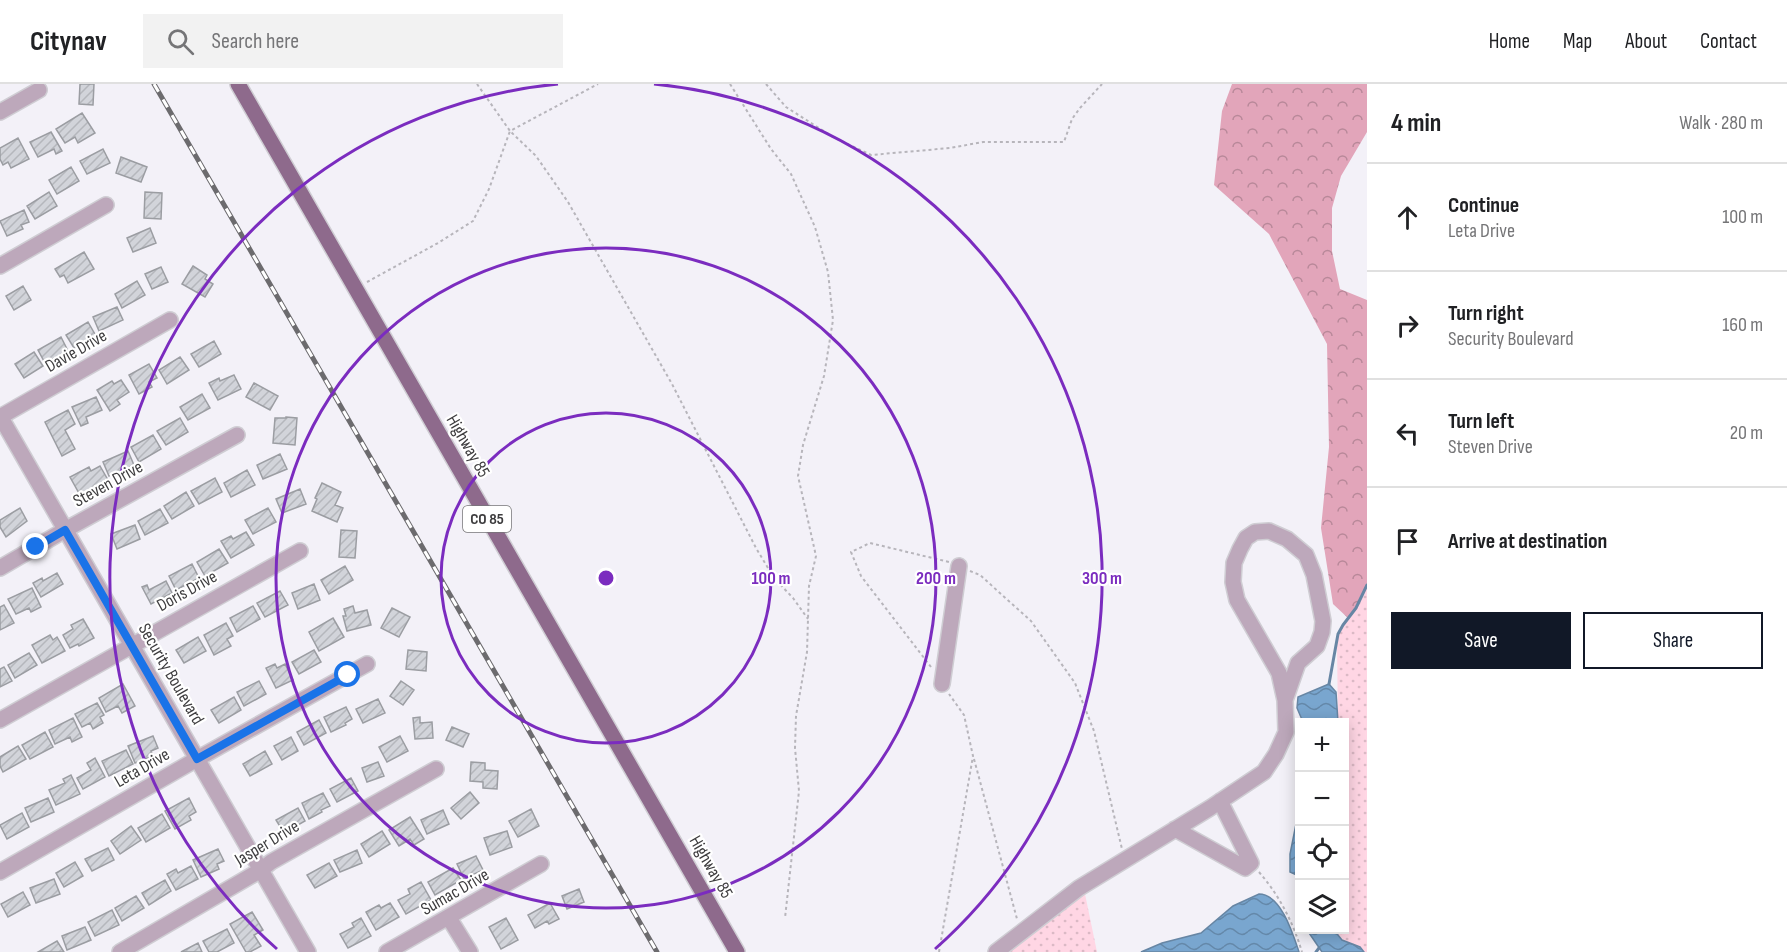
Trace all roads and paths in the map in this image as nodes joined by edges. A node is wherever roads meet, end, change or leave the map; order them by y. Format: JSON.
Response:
{"nodes":[{"id":1,"x":238,"y":84,"type":"edge"},
{"id":2,"x":477,"y":84,"type":"edge"},
{"id":3,"x":598,"y":84,"type":"edge"},
{"id":4,"x":730,"y":84,"type":"edge"},
{"id":5,"x":766,"y":84,"type":"edge"},
{"id":6,"x":1102,"y":84,"type":"edge"},
{"id":7,"x":39,"y":90,"type":"dead end"},
{"id":8,"x":0,"y":112,"type":"edge"},
{"id":9,"x":510,"y":131,"type":"junction"},
{"id":10,"x":106,"y":205,"type":"dead end"},
{"id":11,"x":0,"y":266,"type":"edge"},
{"id":12,"x":355,"y":288,"type":"junction"},
{"id":13,"x":170,"y":320,"type":"dead end"},
{"id":14,"x":0,"y":417,"type":"edge"},
{"id":15,"x":237,"y":435,"type":"dead end"},
{"id":16,"x":65,"y":530,"type":"junction"},
{"id":17,"x":300,"y":551,"type":"dead end"},
{"id":18,"x":958,"y":566,"type":"junction"},
{"id":19,"x":0,"y":568,"type":"edge"},
{"id":20,"x":808,"y":619,"type":"junction"},
{"id":21,"x":131,"y":645,"type":"junction"},
{"id":22,"x":367,"y":664,"type":"dead end"},
{"id":23,"x":942,"y":684,"type":"junction"},
{"id":24,"x":1286,"y":700,"type":"junction"},
{"id":25,"x":0,"y":720,"type":"edge"},
{"id":26,"x":973,"y":756,"type":"junction"},
{"id":27,"x":197,"y":759,"type":"junction"},
{"id":28,"x":436,"y":769,"type":"dead end"},
{"id":29,"x":1220,"y":801,"type":"junction"},
{"id":30,"x":1175,"y":829,"type":"junction"},
{"id":31,"x":1124,"y":860,"type":"junction"},
{"id":32,"x":1251,"y":863,"type":"junction"},
{"id":33,"x":541,"y":864,"type":"dead end"},
{"id":34,"x":261,"y":870,"type":"junction"},
{"id":35,"x":0,"y":872,"type":"edge"},
{"id":36,"x":450,"y":918,"type":"junction"},
{"id":37,"x":785,"y":918,"type":"dead end"},
{"id":38,"x":1021,"y":933,"type":"junction"},
{"id":39,"x":120,"y":952,"type":"edge"},
{"id":40,"x":308,"y":952,"type":"edge"},
{"id":41,"x":387,"y":952,"type":"edge"},
{"id":42,"x":470,"y":952,"type":"edge"},
{"id":43,"x":737,"y":952,"type":"edge"},
{"id":44,"x":939,"y":952,"type":"edge"},
{"id":45,"x":996,"y":952,"type":"edge"},
{"id":46,"x":1302,"y":952,"type":"edge"}],
"edges":[{"from":1,"to":12,"type":"main road","name":"Highway 85","number":"CO 85"},
{"from":2,"to":9,"type":"path"},
{"from":3,"to":9,"type":"path"},
{"from":4,"to":20,"type":"path"},
{"from":5,"to":6,"type":"path"},
{"from":7,"to":8,"type":"street"},
{"from":9,"to":12,"type":"path"},
{"from":9,"to":20,"type":"path"},
{"from":10,"to":11,"type":"street"},
{"from":12,"to":43,"type":"main road","name":"Highway 85","number":"CO 85"},
{"from":13,"to":14,"type":"street","name":"Davie Drive"},
{"from":14,"to":16,"type":"street","name":"Security Boulevard"},
{"from":15,"to":16,"type":"street","name":"Steven Drive"},
{"from":16,"to":19,"type":"street","name":"Steven Drive"},
{"from":16,"to":21,"type":"street","name":"Security Boulevard"},
{"from":17,"to":21,"type":"street","name":"Doris Drive"},
{"from":18,"to":23,"type":"street"},
{"from":18,"to":23,"type":"path"},
{"from":18,"to":31,"type":"path"},
{"from":20,"to":37,"type":"path"},
{"from":21,"to":25,"type":"street","name":"Doris Drive"},
{"from":21,"to":27,"type":"street","name":"Security Boulevard"},
{"from":22,"to":27,"type":"street","name":"Leta Drive"},
{"from":23,"to":26,"type":"path"},
{"from":24,"to":24,"type":"street"},
{"from":24,"to":29,"type":"street"},
{"from":26,"to":38,"type":"path"},
{"from":26,"to":44,"type":"path"},
{"from":27,"to":34,"type":"street","name":"Security Boulevard"},
{"from":27,"to":35,"type":"street","name":"Leta Drive"},
{"from":28,"to":34,"type":"street","name":"Jasper Drive"},
{"from":29,"to":30,"type":"street"},
{"from":29,"to":32,"type":"street"},
{"from":30,"to":31,"type":"street"},
{"from":30,"to":32,"type":"street"},
{"from":31,"to":38,"type":"street"},
{"from":32,"to":46,"type":"path"},
{"from":33,"to":36,"type":"street","name":"Sumac Drive"},
{"from":34,"to":39,"type":"street","name":"Jasper Drive"},
{"from":34,"to":40,"type":"street","name":"Security Boulevard"},
{"from":36,"to":41,"type":"street","name":"Sumac Drive"},
{"from":36,"to":42,"type":"street"},
{"from":38,"to":45,"type":"street"}]}
